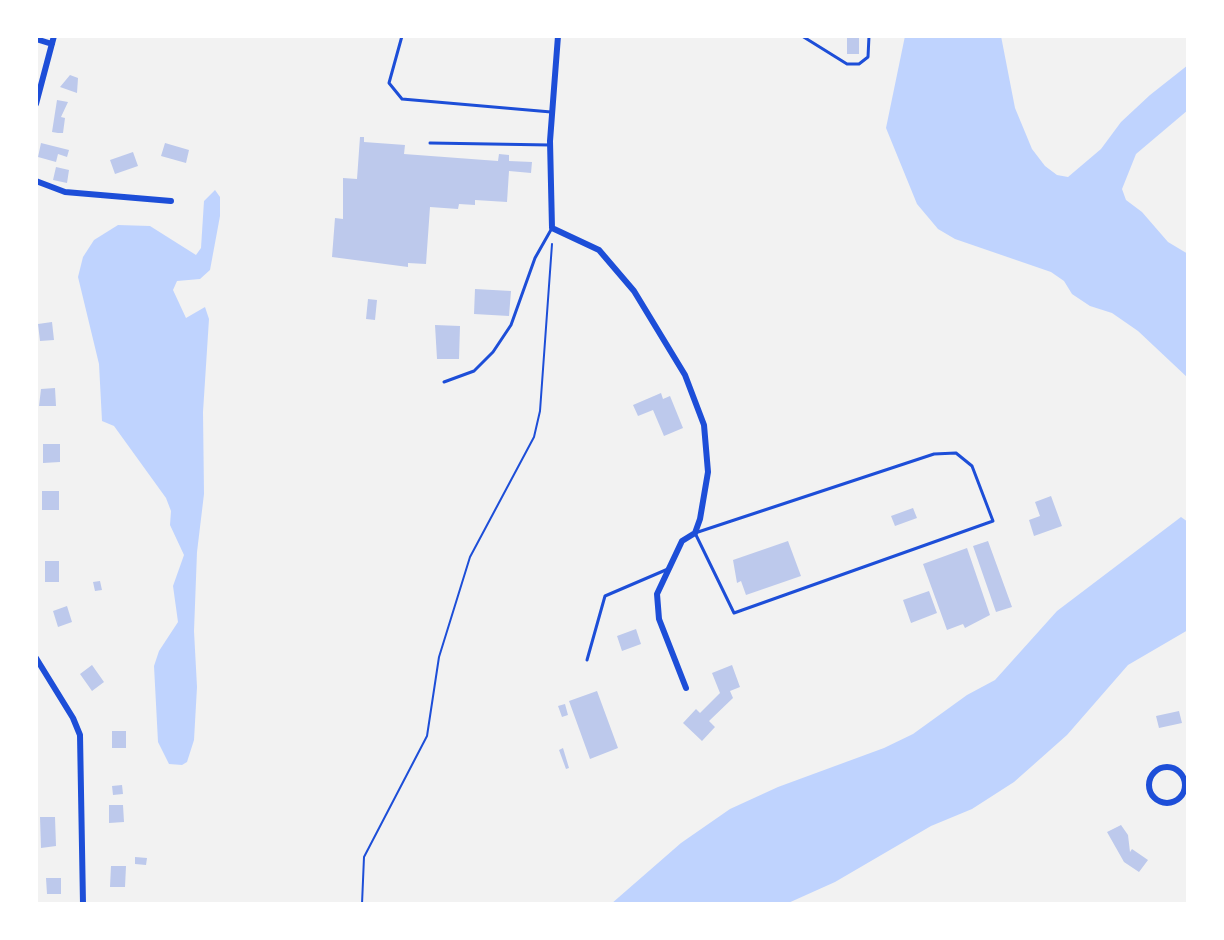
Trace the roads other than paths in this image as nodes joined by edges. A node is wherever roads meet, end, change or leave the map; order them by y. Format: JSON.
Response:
{"nodes":[{"id":1,"x":402,"y":36,"type":"edge"},
{"id":2,"x":558,"y":36,"type":"edge"},
{"id":3,"x":802,"y":36,"type":"edge"},
{"id":4,"x":869,"y":36,"type":"edge"},
{"id":5,"x":36,"y":39,"type":"edge"},
{"id":6,"x":53,"y":40,"type":"edge"},
{"id":7,"x":36,"y":104,"type":"edge"},
{"id":8,"x":552,"y":112,"type":"junction"},
{"id":9,"x":430,"y":143,"type":"dead end"},
{"id":10,"x":550,"y":145,"type":"junction"},
{"id":11,"x":36,"y":181,"type":"edge"},
{"id":12,"x":171,"y":201,"type":"dead end"},
{"id":13,"x":552,"y":228,"type":"junction"},
{"id":14,"x":444,"y":382,"type":"dead end"},
{"id":15,"x":695,"y":533,"type":"junction"},
{"id":16,"x":668,"y":569,"type":"junction"},
{"id":17,"x":36,"y":658,"type":"edge"},
{"id":18,"x":587,"y":660,"type":"dead end"},
{"id":19,"x":686,"y":688,"type":"dead end"},
{"id":20,"x":1187,"y":782,"type":"edge"},
{"id":21,"x":83,"y":904,"type":"edge"}],
"edges":[{"from":1,"to":8,"type":"lane"},
{"from":2,"to":8,"type":"street"},
{"from":3,"to":4,"type":"lane"},
{"from":5,"to":6,"type":"street"},
{"from":6,"to":7,"type":"street"},
{"from":8,"to":10,"type":"street"},
{"from":9,"to":10,"type":"lane"},
{"from":10,"to":13,"type":"street"},
{"from":11,"to":12,"type":"street"},
{"from":13,"to":14,"type":"lane"},
{"from":13,"to":15,"type":"street"},
{"from":15,"to":15,"type":"lane"},
{"from":15,"to":16,"type":"street"},
{"from":16,"to":18,"type":"lane"},
{"from":16,"to":19,"type":"street"},
{"from":17,"to":21,"type":"street"},
{"from":20,"to":20,"type":"street"}]}
